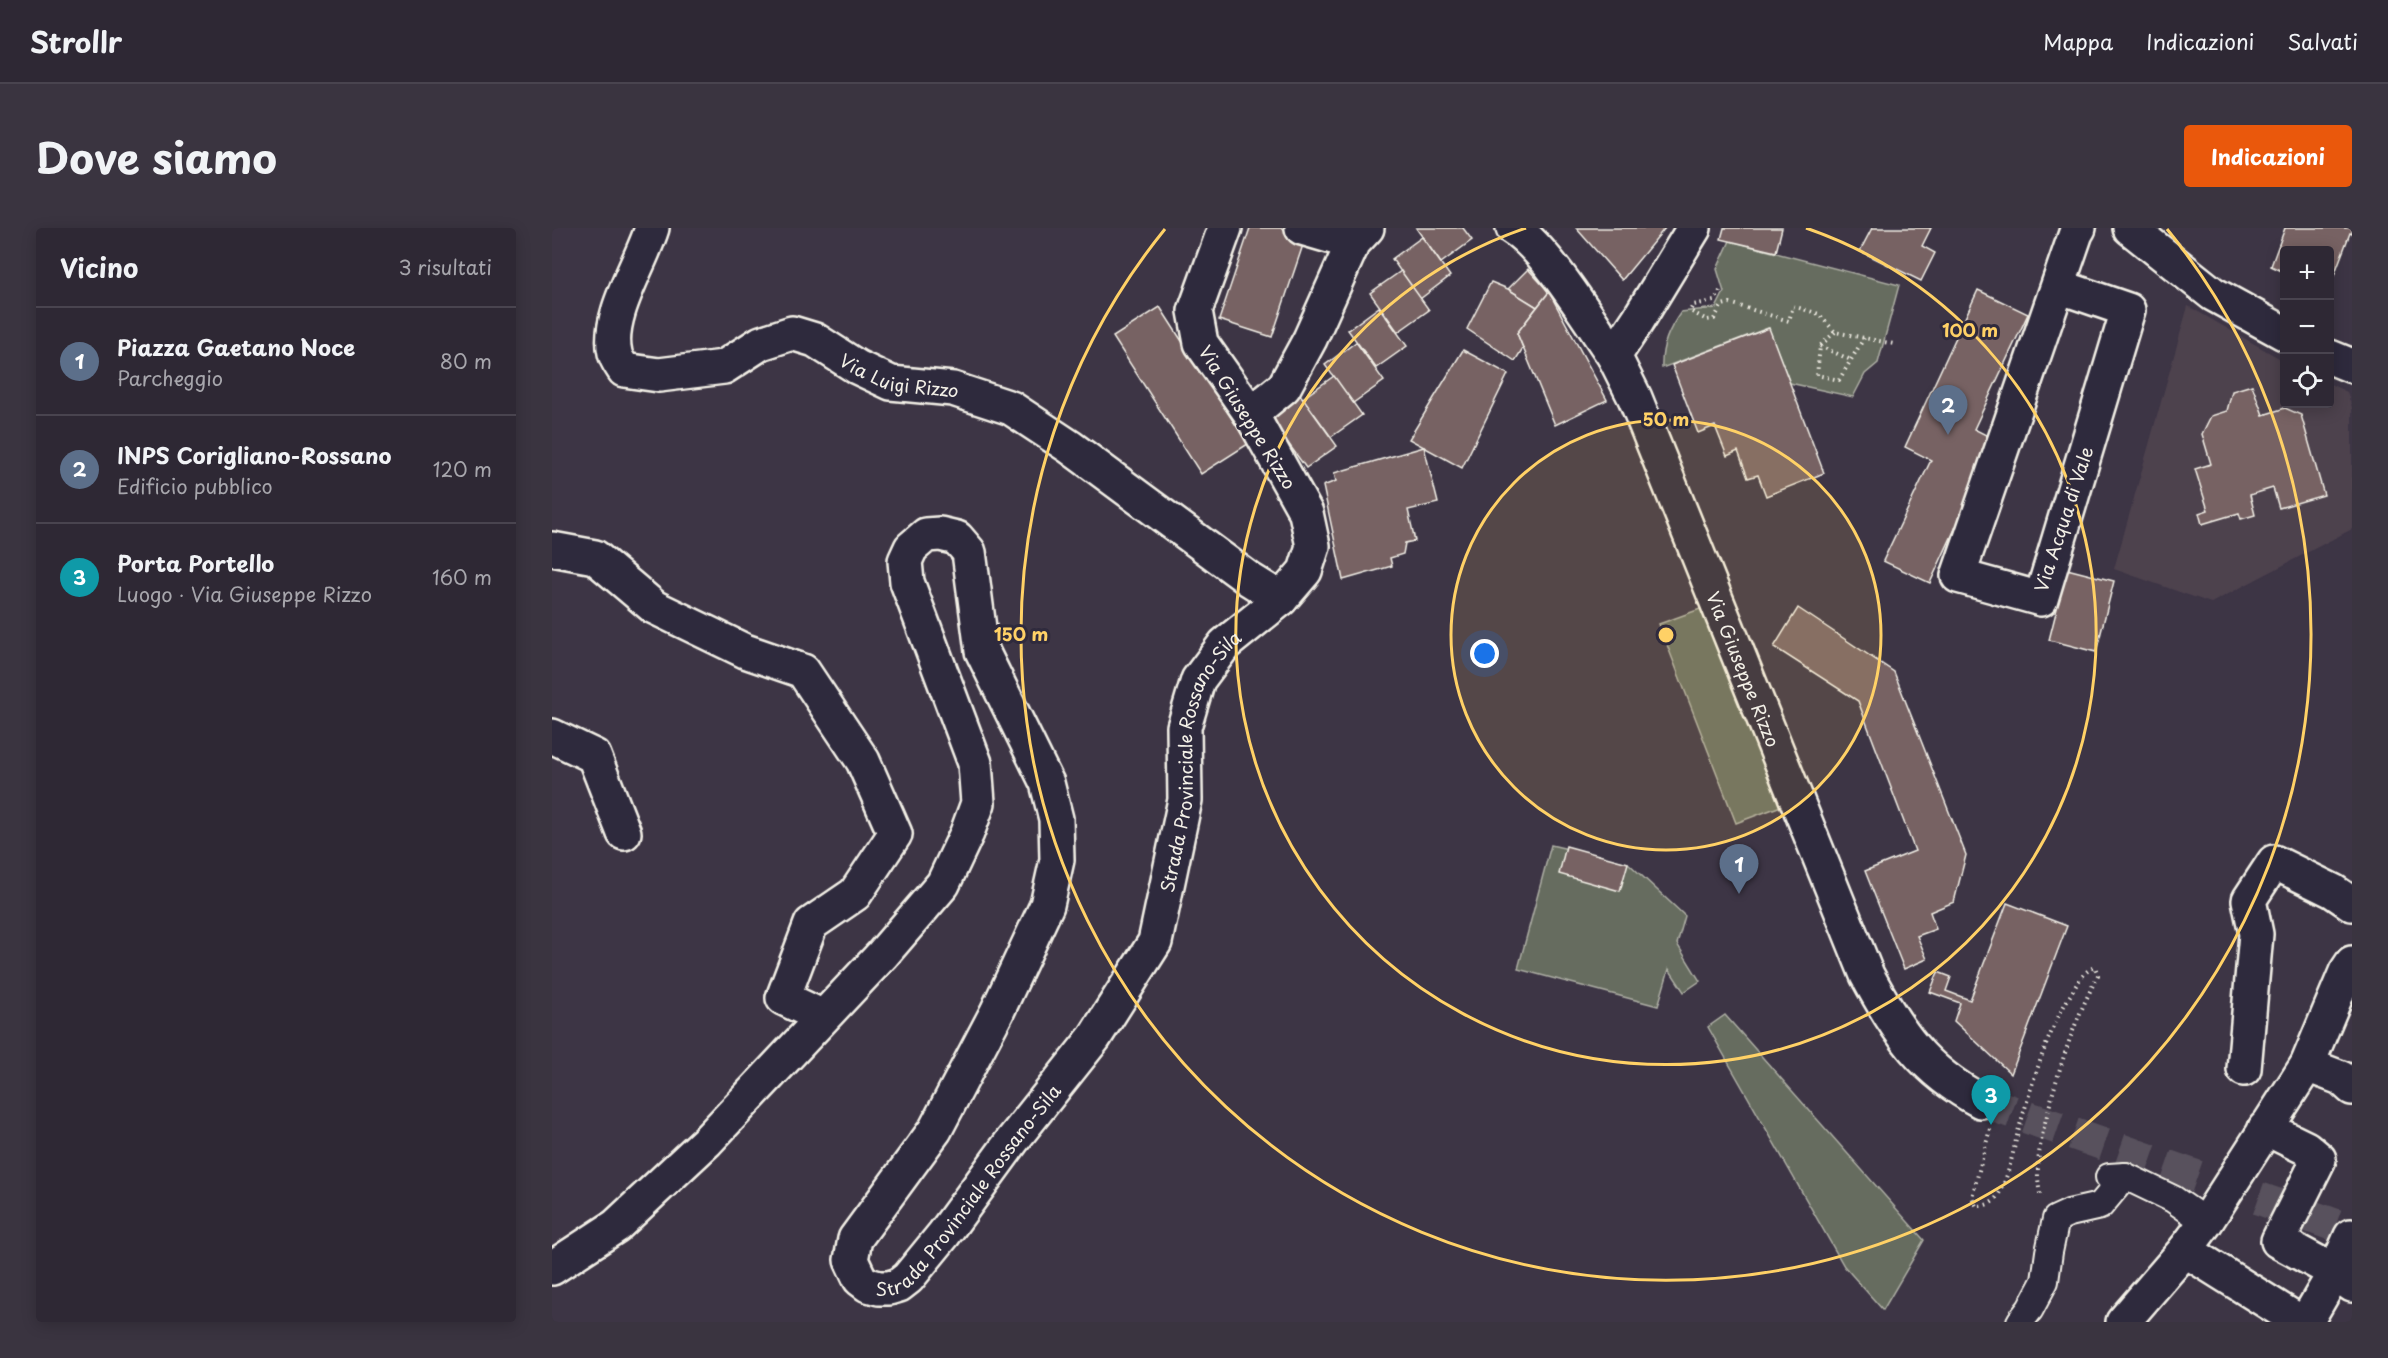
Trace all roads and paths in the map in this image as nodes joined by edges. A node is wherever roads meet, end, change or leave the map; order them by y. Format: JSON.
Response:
{"nodes":[{"id":1,"x":652,"y":228,"type":"edge"},
{"id":2,"x":1225,"y":228,"type":"edge"},
{"id":3,"x":1302,"y":228,"type":"edge"},
{"id":4,"x":1513,"y":228,"type":"edge"},
{"id":5,"x":1694,"y":228,"type":"edge"},
{"id":6,"x":2079,"y":228,"type":"edge"},
{"id":7,"x":2130,"y":228,"type":"edge"},
{"id":8,"x":1360,"y":235,"type":"edge"},
{"id":9,"x":2058,"y":286,"type":"junction"},
{"id":10,"x":1720,"y":291,"type":"dead end"},
{"id":11,"x":2280,"y":331,"type":"edge"},
{"id":12,"x":1835,"y":332,"type":"junction"},
{"id":13,"x":1864,"y":338,"type":"junction"},
{"id":14,"x":1894,"y":344,"type":"dead end"},
{"id":15,"x":1820,"y":346,"type":"junction"},
{"id":16,"x":1614,"y":356,"type":"junction"},
{"id":17,"x":2334,"y":359,"type":"edge"},
{"id":18,"x":1851,"y":360,"type":"junction"},
{"id":19,"x":2352,"y":366,"type":"edge"},
{"id":20,"x":1251,"y":414,"type":"junction"},
{"id":21,"x":552,"y":549,"type":"edge"},
{"id":22,"x":1281,"y":599,"type":"junction"},
{"id":23,"x":552,"y":736,"type":"edge"},
{"id":24,"x":624,"y":833,"type":"dead end"},
{"id":25,"x":2352,"y":904,"type":"edge"},
{"id":26,"x":2352,"y":963,"type":"edge"},
{"id":27,"x":823,"y":1017,"type":"junction"},
{"id":28,"x":2307,"y":1065,"type":"junction"},
{"id":29,"x":2244,"y":1069,"type":"dead end"},
{"id":30,"x":2352,"y":1088,"type":"edge"},
{"id":31,"x":1986,"y":1113,"type":"joint"},
{"id":32,"x":2265,"y":1128,"type":"junction"},
{"id":33,"x":2125,"y":1176,"type":"junction"},
{"id":34,"x":2066,"y":1203,"type":"joint"},
{"id":35,"x":2206,"y":1222,"type":"junction"},
{"id":36,"x":2351,"y":1236,"type":"edge"},
{"id":37,"x":2185,"y":1250,"type":"junction"},
{"id":38,"x":552,"y":1268,"type":"edge"},
{"id":39,"x":2343,"y":1279,"type":"edge"},
{"id":40,"x":2020,"y":1322,"type":"edge"},
{"id":41,"x":2123,"y":1322,"type":"edge"},
{"id":42,"x":2300,"y":1322,"type":"edge"},
{"id":43,"x":2306,"y":1322,"type":"edge"}],
"edges":[{"from":1,"to":22,"type":"street","name":"Via Luigi Rizzo"},
{"from":2,"to":20,"type":"street","name":"Via Giuseppe Rizzo"},
{"from":3,"to":8,"type":"street"},
{"from":4,"to":16,"type":"street","name":"Via Giuseppe Rizzo"},
{"from":5,"to":16,"type":"street"},
{"from":6,"to":9,"type":"street","name":"Via Acqua di Vale"},
{"from":7,"to":11,"type":"street"},
{"from":8,"to":20,"type":"street"},
{"from":9,"to":9,"type":"street","name":"Via Acqua di Vale"},
{"from":10,"to":12,"type":"path"},
{"from":12,"to":13,"type":"path"},
{"from":12,"to":15,"type":"path"},
{"from":13,"to":14,"type":"path"},
{"from":13,"to":18,"type":"path"},
{"from":15,"to":18,"type":"path"},
{"from":15,"to":18,"type":"path"},
{"from":16,"to":31,"type":"street","name":"Via Giuseppe Rizzo"},
{"from":17,"to":19,"type":"street"},
{"from":20,"to":22,"type":"street","name":"Via Giuseppe Rizzo"},
{"from":21,"to":27,"type":"street"},
{"from":22,"to":27,"type":"street","name":"Strada Provinciale Rossano-Sila"},
{"from":23,"to":24,"type":"street"},
{"from":25,"to":29,"type":"street"},
{"from":26,"to":28,"type":"street"},
{"from":27,"to":38,"type":"street","name":"Strada Provinciale Rossano-Sila"},
{"from":28,"to":30,"type":"street"},
{"from":28,"to":32,"type":"street"},
{"from":31,"to":34,"type":"path"},
{"from":32,"to":35,"type":"street"},
{"from":32,"to":39,"type":"street"},
{"from":33,"to":34,"type":"street"},
{"from":33,"to":35,"type":"street"},
{"from":33,"to":40,"type":"street"},
{"from":35,"to":37,"type":"street"},
{"from":36,"to":39,"type":"street"},
{"from":37,"to":41,"type":"street"},
{"from":37,"to":42,"type":"street"},
{"from":39,"to":43,"type":"street"}]}
